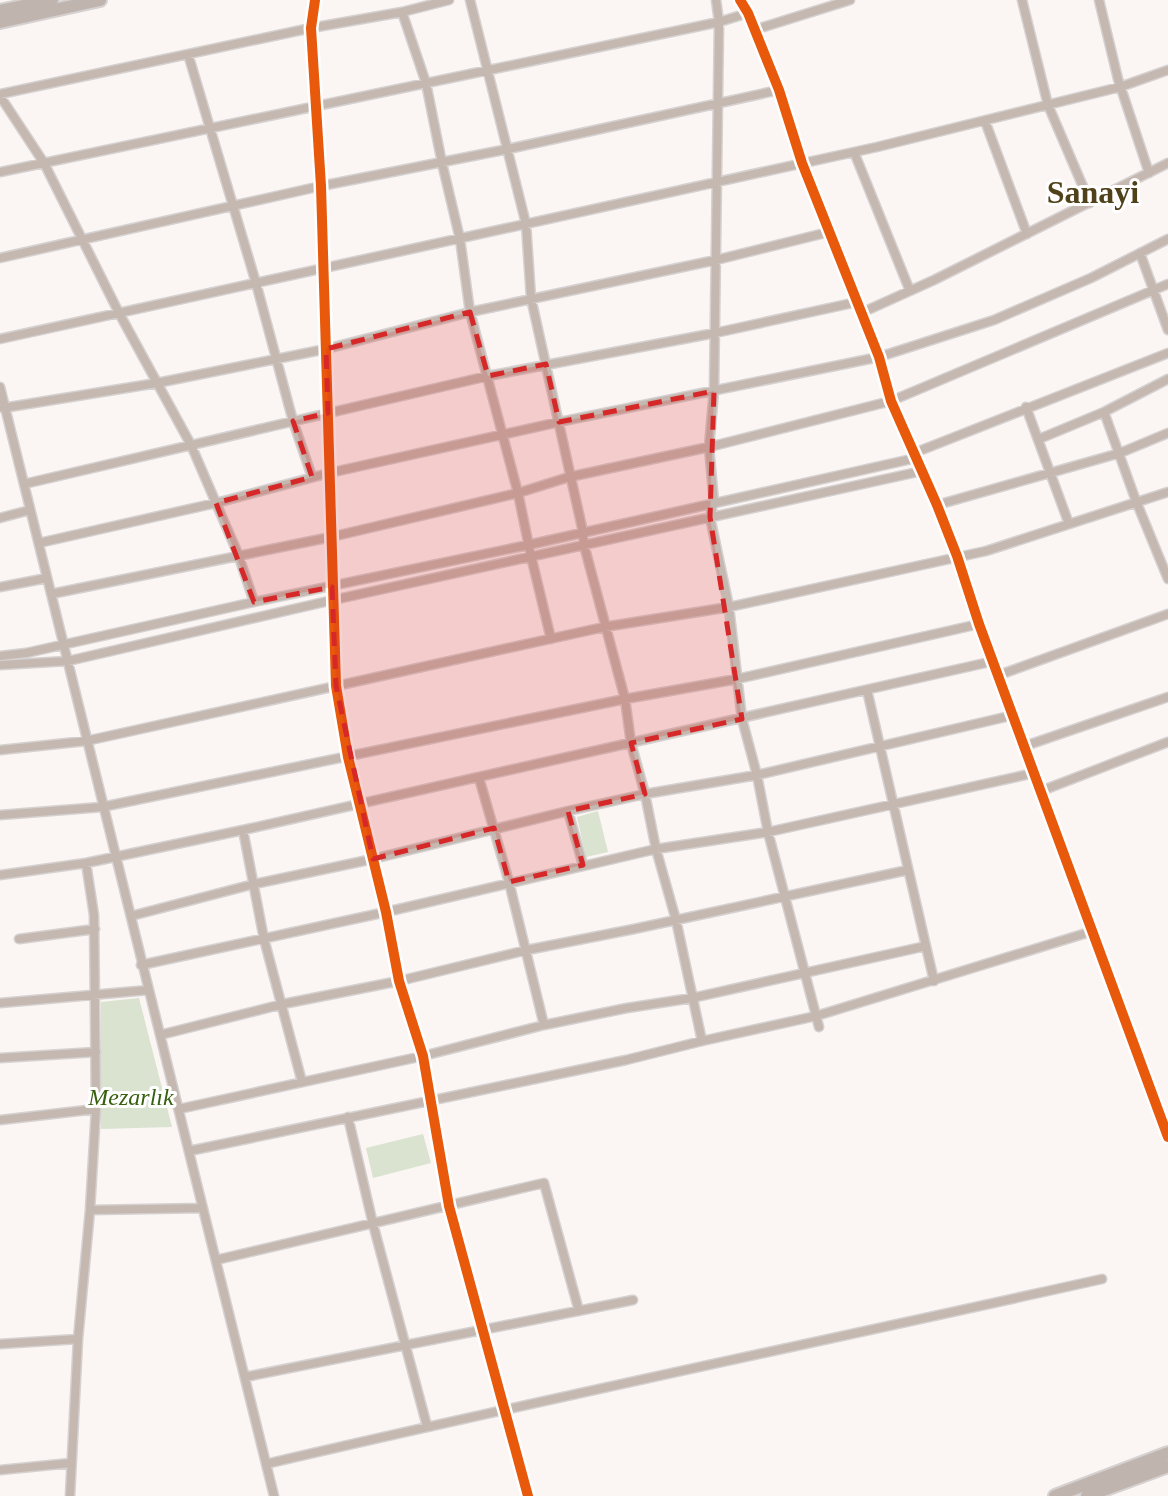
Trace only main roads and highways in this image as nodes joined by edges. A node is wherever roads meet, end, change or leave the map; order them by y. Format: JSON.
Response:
{"nodes":[{"id":1,"x":52,"y":0,"type":"edge"},
{"id":2,"x":100,"y":0,"type":"edge"},
{"id":3,"x":0,"y":10,"type":"edge"},
{"id":4,"x":0,"y":22,"type":"edge"},
{"id":5,"x":1168,"y":1453,"type":"edge"},
{"id":6,"x":1168,"y":1466,"type":"edge"},
{"id":7,"x":1093,"y":1495,"type":"edge"},
{"id":8,"x":1055,"y":1496,"type":"edge"}],
"edges":[{"from":1,"to":3,"type":"highway"},
{"from":2,"to":4,"type":"highway"},
{"from":5,"to":8,"type":"highway"},
{"from":6,"to":7,"type":"highway"}]}
